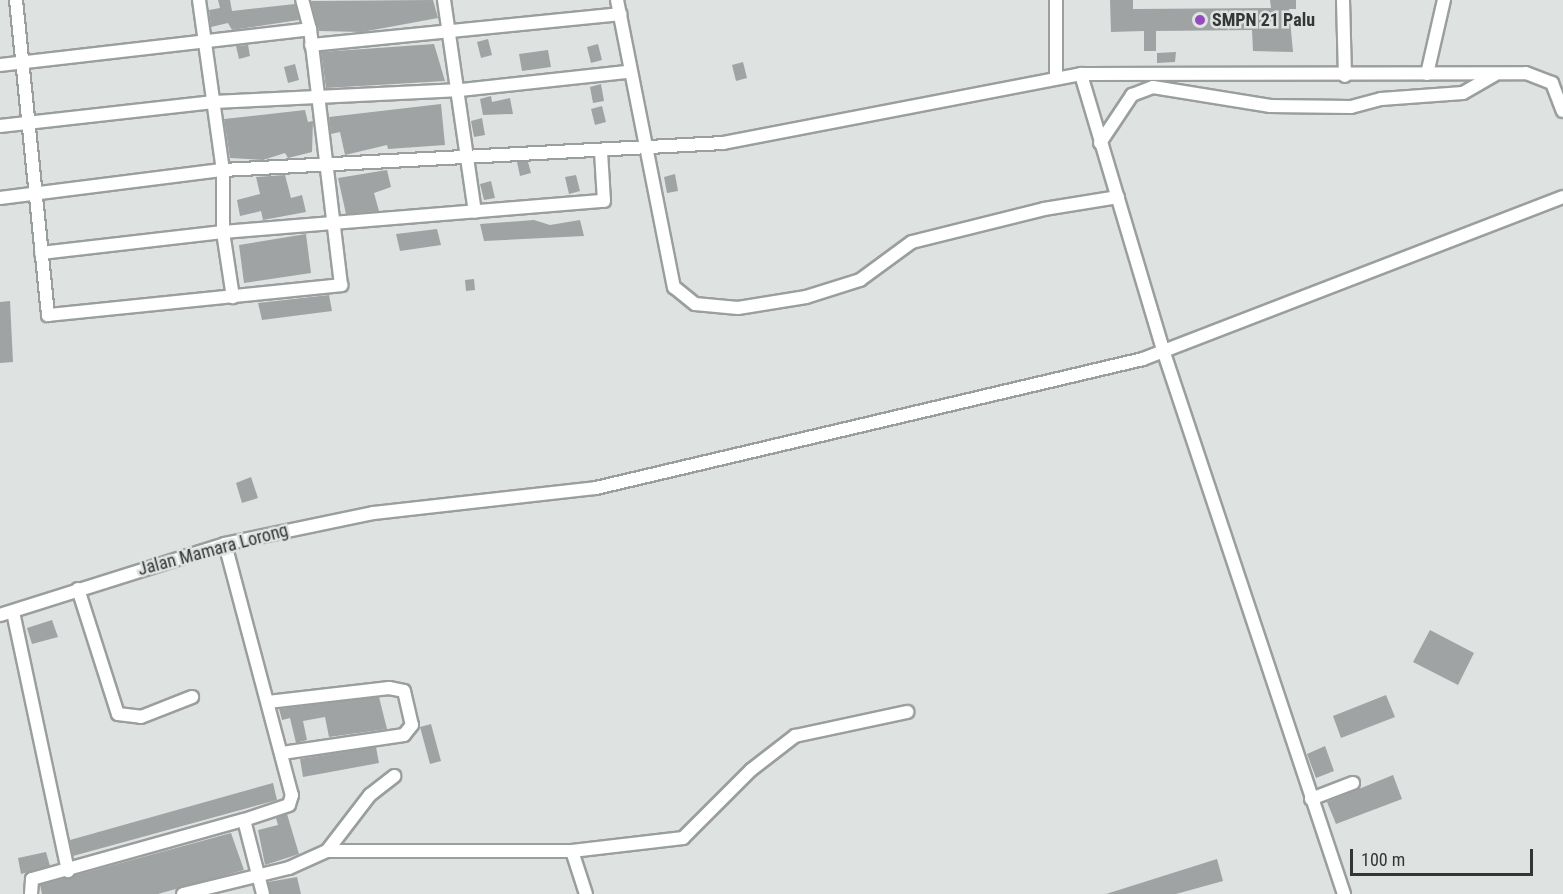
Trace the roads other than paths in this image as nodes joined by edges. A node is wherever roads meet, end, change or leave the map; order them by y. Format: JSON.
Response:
{"nodes":[{"id":1,"x":16,"y":0,"type":"edge"},
{"id":2,"x":199,"y":0,"type":"edge"},
{"id":3,"x":302,"y":0,"type":"edge"},
{"id":4,"x":444,"y":0,"type":"edge"},
{"id":5,"x":616,"y":0,"type":"edge"},
{"id":6,"x":1056,"y":0,"type":"edge"},
{"id":7,"x":1343,"y":0,"type":"edge"},
{"id":8,"x":1444,"y":0,"type":"edge"},
{"id":9,"x":620,"y":14,"type":"junction"},
{"id":10,"x":451,"y":27,"type":"junction"},
{"id":11,"x":310,"y":29,"type":"junction"},
{"id":12,"x":204,"y":40,"type":"junction"},
{"id":13,"x":311,"y":45,"type":"junction"},
{"id":14,"x":0,"y":65,"type":"edge"},
{"id":15,"x":21,"y":65,"type":"junction"},
{"id":16,"x":627,"y":72,"type":"junction"},
{"id":17,"x":1499,"y":73,"type":"junction"},
{"id":18,"x":1081,"y":74,"type":"junction"},
{"id":19,"x":1427,"y":74,"type":"junction"},
{"id":20,"x":1345,"y":76,"type":"junction"},
{"id":21,"x":1056,"y":78,"type":"junction"},
{"id":22,"x":461,"y":90,"type":"junction"},
{"id":23,"x":316,"y":100,"type":"junction"},
{"id":24,"x":214,"y":102,"type":"junction"},
{"id":25,"x":1563,"y":111,"type":"edge"},
{"id":26,"x":26,"y":122,"type":"junction"},
{"id":27,"x":0,"y":126,"type":"edge"},
{"id":28,"x":1100,"y":143,"type":"junction"},
{"id":29,"x":643,"y":150,"type":"junction"},
{"id":30,"x":601,"y":152,"type":"junction"},
{"id":31,"x":471,"y":159,"type":"junction"},
{"id":32,"x":325,"y":167,"type":"junction"},
{"id":33,"x":223,"y":170,"type":"junction"},
{"id":34,"x":32,"y":190,"type":"junction"},
{"id":35,"x":1118,"y":197,"type":"junction"},
{"id":36,"x":1563,"y":197,"type":"edge"},
{"id":37,"x":0,"y":198,"type":"edge"},
{"id":38,"x":475,"y":212,"type":"junction"},
{"id":39,"x":331,"y":225,"type":"junction"},
{"id":40,"x":224,"y":232,"type":"junction"},
{"id":41,"x":41,"y":253,"type":"junction"},
{"id":42,"x":233,"y":297,"type":"junction"},
{"id":43,"x":1164,"y":353,"type":"junction"},
{"id":44,"x":225,"y":544,"type":"junction"},
{"id":45,"x":78,"y":589,"type":"junction"},
{"id":46,"x":13,"y":612,"type":"junction"},
{"id":47,"x":0,"y":615,"type":"edge"},
{"id":48,"x":192,"y":697,"type":"dead end"},
{"id":49,"x":268,"y":702,"type":"junction"},
{"id":50,"x":907,"y":712,"type":"dead end"},
{"id":51,"x":282,"y":753,"type":"junction"},
{"id":52,"x":394,"y":776,"type":"dead end"},
{"id":53,"x":1353,"y":783,"type":"dead end"},
{"id":54,"x":1311,"y":799,"type":"junction"},
{"id":55,"x":244,"y":820,"type":"junction"},
{"id":56,"x":572,"y":851,"type":"junction"},
{"id":57,"x":327,"y":852,"type":"junction"},
{"id":58,"x":68,"y":871,"type":"junction"},
{"id":59,"x":256,"y":873,"type":"junction"},
{"id":60,"x":31,"y":894,"type":"edge"},
{"id":61,"x":183,"y":894,"type":"edge"},
{"id":62,"x":263,"y":894,"type":"edge"},
{"id":63,"x":586,"y":894,"type":"edge"},
{"id":64,"x":1344,"y":894,"type":"edge"}],
"edges":[{"from":1,"to":15,"type":"street"},
{"from":2,"to":12,"type":"street"},
{"from":3,"to":11,"type":"street"},
{"from":4,"to":10,"type":"street"},
{"from":5,"to":9,"type":"street"},
{"from":6,"to":21,"type":"street"},
{"from":7,"to":20,"type":"street"},
{"from":8,"to":19,"type":"street"},
{"from":9,"to":10,"type":"street"},
{"from":9,"to":16,"type":"street"},
{"from":10,"to":13,"type":"street"},
{"from":10,"to":22,"type":"street"},
{"from":11,"to":12,"type":"street"},
{"from":11,"to":13,"type":"street"},
{"from":12,"to":15,"type":"street"},
{"from":12,"to":24,"type":"street"},
{"from":13,"to":23,"type":"street"},
{"from":14,"to":15,"type":"street"},
{"from":15,"to":26,"type":"street"},
{"from":16,"to":22,"type":"street"},
{"from":16,"to":29,"type":"street"},
{"from":17,"to":19,"type":"street"},
{"from":17,"to":25,"type":"street"},
{"from":17,"to":28,"type":"street"},
{"from":18,"to":20,"type":"street"},
{"from":18,"to":21,"type":"street"},
{"from":18,"to":28,"type":"street"},
{"from":19,"to":20,"type":"street"},
{"from":21,"to":29,"type":"street"},
{"from":22,"to":23,"type":"street"},
{"from":22,"to":31,"type":"street"},
{"from":23,"to":24,"type":"street"},
{"from":23,"to":32,"type":"street"},
{"from":24,"to":26,"type":"street"},
{"from":24,"to":33,"type":"street"},
{"from":26,"to":27,"type":"street"},
{"from":26,"to":34,"type":"street"},
{"from":28,"to":35,"type":"street"},
{"from":29,"to":30,"type":"street"},
{"from":29,"to":35,"type":"street"},
{"from":30,"to":31,"type":"street"},
{"from":30,"to":38,"type":"street"},
{"from":31,"to":32,"type":"street"},
{"from":31,"to":38,"type":"street"},
{"from":32,"to":33,"type":"street"},
{"from":32,"to":39,"type":"street"},
{"from":33,"to":34,"type":"street"},
{"from":33,"to":40,"type":"street"},
{"from":34,"to":37,"type":"street"},
{"from":34,"to":41,"type":"street"},
{"from":35,"to":43,"type":"street"},
{"from":36,"to":43,"type":"street","name":"Jalan Mamara Lorong"},
{"from":38,"to":39,"type":"street"},
{"from":39,"to":40,"type":"street"},
{"from":39,"to":42,"type":"street"},
{"from":40,"to":41,"type":"street"},
{"from":40,"to":42,"type":"street"},
{"from":41,"to":42,"type":"street"},
{"from":43,"to":44,"type":"street","name":"Jalan Mamara Lorong"},
{"from":43,"to":54,"type":"street"},
{"from":44,"to":45,"type":"street","name":"Jalan Mamara Lorong"},
{"from":44,"to":49,"type":"street"},
{"from":45,"to":46,"type":"street","name":"Jalan Mamara Lorong"},
{"from":45,"to":48,"type":"street"},
{"from":46,"to":47,"type":"street","name":"Jalan Mamara Lorong"},
{"from":46,"to":58,"type":"street"},
{"from":49,"to":51,"type":"street"},
{"from":49,"to":51,"type":"street"},
{"from":50,"to":56,"type":"street"},
{"from":51,"to":55,"type":"street"},
{"from":52,"to":57,"type":"street"},
{"from":53,"to":54,"type":"street"},
{"from":54,"to":64,"type":"street"},
{"from":55,"to":58,"type":"street"},
{"from":55,"to":59,"type":"street"},
{"from":56,"to":57,"type":"street"},
{"from":56,"to":63,"type":"street"},
{"from":57,"to":59,"type":"street"},
{"from":58,"to":60,"type":"street"},
{"from":59,"to":61,"type":"street"},
{"from":59,"to":62,"type":"street"}]}
